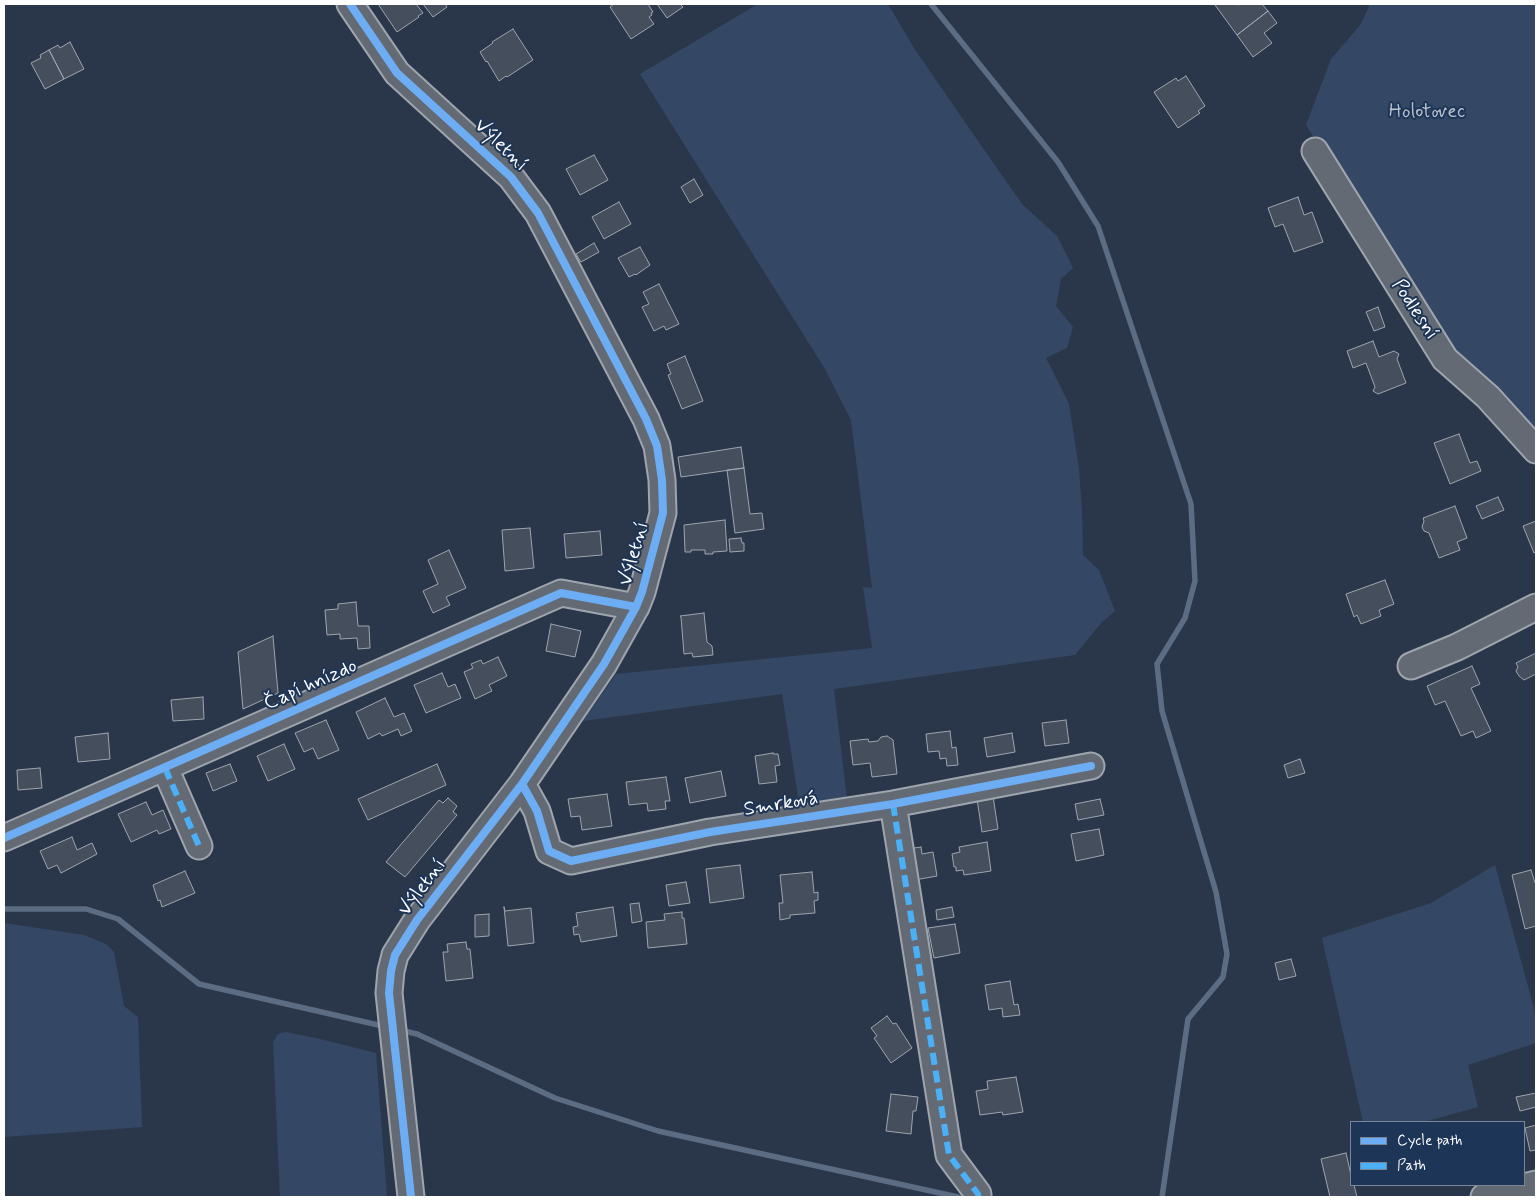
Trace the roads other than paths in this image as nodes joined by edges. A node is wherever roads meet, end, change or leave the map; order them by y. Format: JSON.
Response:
{"nodes":[{"id":1,"x":350,"y":4,"type":"edge"},
{"id":2,"x":1315,"y":151,"type":"dead end"},
{"id":3,"x":1536,"y":450,"type":"edge"},
{"id":4,"x":636,"y":607,"type":"junction"},
{"id":5,"x":1536,"y":607,"type":"edge"},
{"id":6,"x":1411,"y":666,"type":"dead end"},
{"id":7,"x":1091,"y":766,"type":"dead end"},
{"id":8,"x":165,"y":768,"type":"junction"},
{"id":9,"x":522,"y":784,"type":"junction"},
{"id":10,"x":893,"y":804,"type":"junction"},
{"id":11,"x":4,"y":838,"type":"edge"},
{"id":12,"x":199,"y":846,"type":"dead end"},
{"id":13,"x":1536,"y":1184,"type":"edge"},
{"id":14,"x":411,"y":1197,"type":"edge"},
{"id":15,"x":978,"y":1197,"type":"edge"},
{"id":16,"x":1484,"y":1197,"type":"edge"}],
"edges":[{"from":1,"to":4,"type":"street","name":"Výletní"},
{"from":2,"to":3,"type":"street","name":"Podlesní"},
{"from":4,"to":8,"type":"street","name":"Čapí hnízdo"},
{"from":4,"to":9,"type":"street","name":"Výletní"},
{"from":5,"to":6,"type":"street"},
{"from":7,"to":10,"type":"street","name":"Smrková"},
{"from":8,"to":11,"type":"street","name":"Čapí hnízdo"},
{"from":8,"to":12,"type":"street"},
{"from":9,"to":10,"type":"street","name":"Smrková"},
{"from":9,"to":14,"type":"street","name":"Výletní"},
{"from":10,"to":15,"type":"street"},
{"from":13,"to":16,"type":"street"}]}
